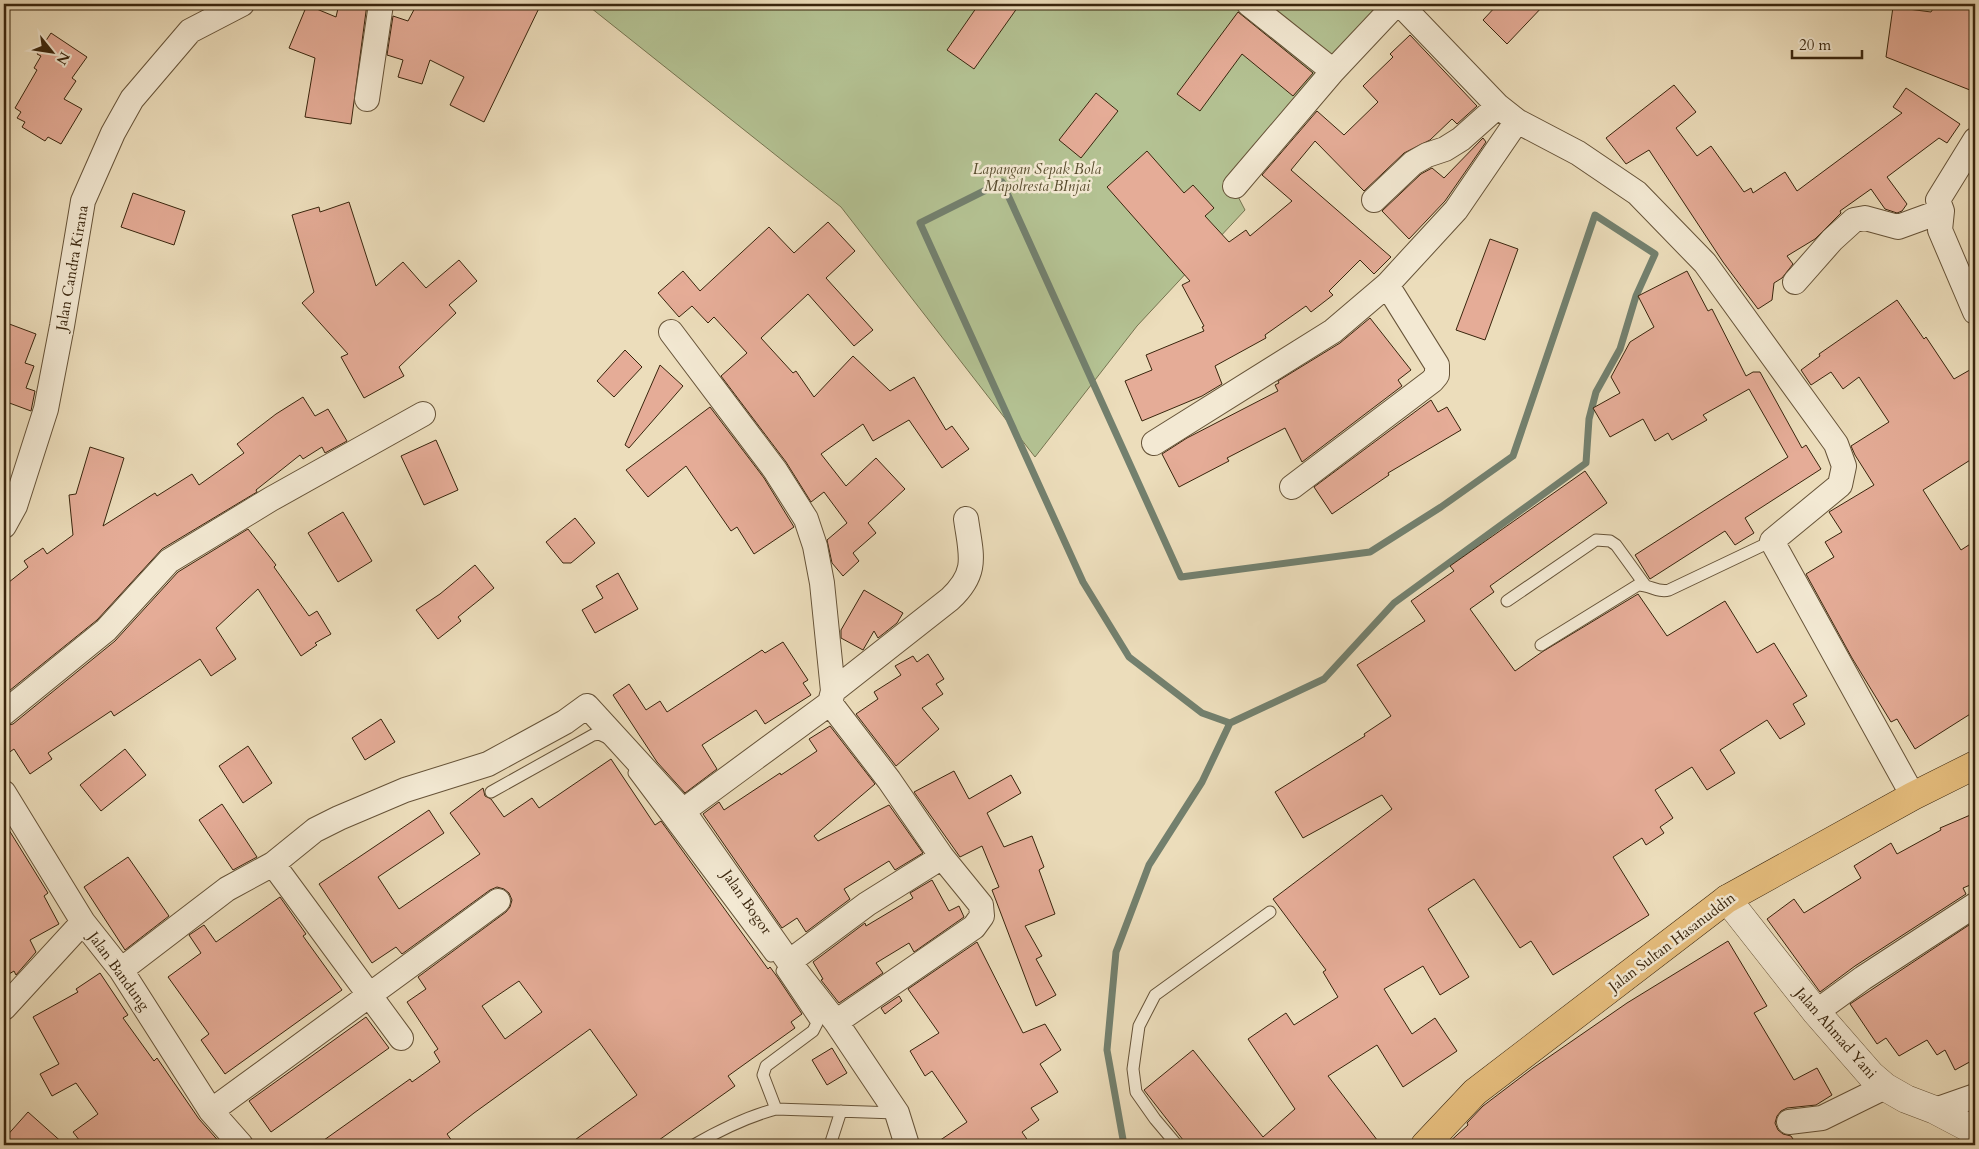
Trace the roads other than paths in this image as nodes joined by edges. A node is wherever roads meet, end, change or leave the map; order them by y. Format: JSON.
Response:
{"nodes":[{"id":1,"x":242,"y":4,"type":"edge"},
{"id":2,"x":381,"y":4,"type":"edge"},
{"id":3,"x":1249,"y":4,"type":"edge"},
{"id":4,"x":1396,"y":4,"type":"edge"},
{"id":5,"x":1400,"y":4,"type":"edge"},
{"id":6,"x":1333,"y":71,"type":"junction"},
{"id":7,"x":367,"y":99,"type":"dead end"},
{"id":8,"x":1498,"y":106,"type":"junction"},
{"id":9,"x":1516,"y":121,"type":"junction"},
{"id":10,"x":1975,"y":140,"type":"edge"},
{"id":11,"x":1234,"y":186,"type":"dead end"},
{"id":12,"x":1374,"y":200,"type":"dead end"},
{"id":13,"x":1942,"y":211,"type":"junction"},
{"id":14,"x":1796,"y":282,"type":"dead end"},
{"id":15,"x":1387,"y":285,"type":"junction"},
{"id":16,"x":1974,"y":308,"type":"edge"},
{"id":17,"x":671,"y":332,"type":"dead end"},
{"id":18,"x":423,"y":414,"type":"dead end"},
{"id":19,"x":1154,"y":443,"type":"dead end"},
{"id":20,"x":1292,"y":486,"type":"dead end"},
{"id":21,"x":966,"y":519,"type":"dead end"},
{"id":22,"x":4,"y":526,"type":"edge"},
{"id":23,"x":1772,"y":541,"type":"junction"},
{"id":24,"x":1645,"y":585,"type":"junction"},
{"id":25,"x":1507,"y":601,"type":"dead end"},
{"id":26,"x":1541,"y":645,"type":"dead end"},
{"id":27,"x":831,"y":697,"type":"junction"},
{"id":28,"x":4,"y":712,"type":"edge"},
{"id":29,"x":1975,"y":765,"type":"edge"},
{"id":30,"x":491,"y":792,"type":"dead end"},
{"id":31,"x":4,"y":793,"type":"edge"},
{"id":32,"x":1913,"y":796,"type":"junction"},
{"id":33,"x":683,"y":811,"type":"junction"},
{"id":34,"x":942,"y":857,"type":"junction"},
{"id":35,"x":273,"y":864,"type":"junction"},
{"id":36,"x":1727,"y":898,"type":"junction"},
{"id":37,"x":498,"y":901,"type":"dead end"},
{"id":38,"x":1975,"y":905,"type":"edge"},
{"id":39,"x":1270,"y":912,"type":"dead end"},
{"id":40,"x":83,"y":922,"type":"junction"},
{"id":41,"x":789,"y":962,"type":"junction"},
{"id":42,"x":122,"y":970,"type":"junction"},
{"id":43,"x":370,"y":995,"type":"junction"},
{"id":44,"x":4,"y":1008,"type":"edge"},
{"id":45,"x":1816,"y":1012,"type":"junction"},
{"id":46,"x":836,"y":1022,"type":"junction"},
{"id":47,"x":401,"y":1038,"type":"dead end"},
{"id":48,"x":1885,"y":1087,"type":"junction"},
{"id":49,"x":1975,"y":1096,"type":"edge"},
{"id":50,"x":776,"y":1109,"type":"junction"},
{"id":51,"x":1935,"y":1110,"type":"junction"},
{"id":52,"x":211,"y":1111,"type":"junction"},
{"id":53,"x":841,"y":1111,"type":"junction"},
{"id":54,"x":897,"y":1113,"type":"junction"},
{"id":55,"x":1789,"y":1122,"type":"dead end"},
{"id":56,"x":1975,"y":1131,"type":"edge"},
{"id":57,"x":241,"y":1145,"type":"edge"},
{"id":58,"x":694,"y":1145,"type":"edge"},
{"id":59,"x":830,"y":1145,"type":"edge"},
{"id":60,"x":907,"y":1145,"type":"edge"},
{"id":61,"x":1177,"y":1145,"type":"edge"},
{"id":62,"x":1425,"y":1145,"type":"edge"}],
"edges":[{"from":1,"to":22,"type":"street","name":"Jalan Candra Kirana"},
{"from":2,"to":7,"type":"street"},
{"from":3,"to":6,"type":"street"},
{"from":4,"to":6,"type":"street"},
{"from":5,"to":8,"type":"street"},
{"from":6,"to":11,"type":"street"},
{"from":8,"to":9,"type":"street"},
{"from":8,"to":12,"type":"street"},
{"from":9,"to":15,"type":"street"},
{"from":9,"to":23,"type":"street"},
{"from":10,"to":13,"type":"street"},
{"from":13,"to":14,"type":"street"},
{"from":13,"to":16,"type":"street"},
{"from":15,"to":19,"type":"street"},
{"from":15,"to":20,"type":"street"},
{"from":17,"to":27,"type":"street"},
{"from":18,"to":28,"type":"street"},
{"from":21,"to":27,"type":"street"},
{"from":23,"to":24,"type":"lane"},
{"from":23,"to":32,"type":"street"},
{"from":24,"to":25,"type":"lane"},
{"from":24,"to":26,"type":"lane"},
{"from":27,"to":33,"type":"street"},
{"from":27,"to":34,"type":"street"},
{"from":29,"to":32,"type":"main road","name":"Jalan Sultan Hasanuddin"},
{"from":30,"to":50,"type":"lane"},
{"from":31,"to":40,"type":"street","name":"Jalan Bandung"},
{"from":32,"to":36,"type":"main road","name":"Jalan Sultan Hasanuddin"},
{"from":33,"to":35,"type":"street","name":"Jalan Bogor"},
{"from":33,"to":41,"type":"street","name":"Jalan Bogor"},
{"from":34,"to":41,"type":"street"},
{"from":34,"to":46,"type":"street"},
{"from":35,"to":42,"type":"street"},
{"from":35,"to":43,"type":"street"},
{"from":36,"to":45,"type":"street","name":"Jalan Ahmad Yani"},
{"from":36,"to":62,"type":"main road","name":"Jalan Sultan Hasanuddin"},
{"from":37,"to":43,"type":"street"},
{"from":38,"to":45,"type":"street"},
{"from":39,"to":61,"type":"lane"},
{"from":40,"to":42,"type":"street","name":"Jalan Bandung"},
{"from":40,"to":44,"type":"street"},
{"from":41,"to":46,"type":"street","name":"Jalan Bogor"},
{"from":42,"to":52,"type":"street","name":"Jalan Bandung"},
{"from":43,"to":47,"type":"street"},
{"from":43,"to":52,"type":"street"},
{"from":45,"to":48,"type":"street","name":"Jalan Ahmad Yani"},
{"from":46,"to":54,"type":"street","name":"Jalan Bogor"},
{"from":48,"to":51,"type":"street","name":"Jalan Ahmad Yani"},
{"from":48,"to":55,"type":"street"},
{"from":49,"to":51,"type":"street"},
{"from":50,"to":53,"type":"lane"},
{"from":50,"to":58,"type":"lane"},
{"from":51,"to":56,"type":"street","name":"Jalan Ahmad Yani"},
{"from":52,"to":57,"type":"street","name":"Jalan Bandung"},
{"from":53,"to":54,"type":"lane"},
{"from":53,"to":59,"type":"lane"},
{"from":54,"to":60,"type":"street","name":"Jalan Bogor"}]}
